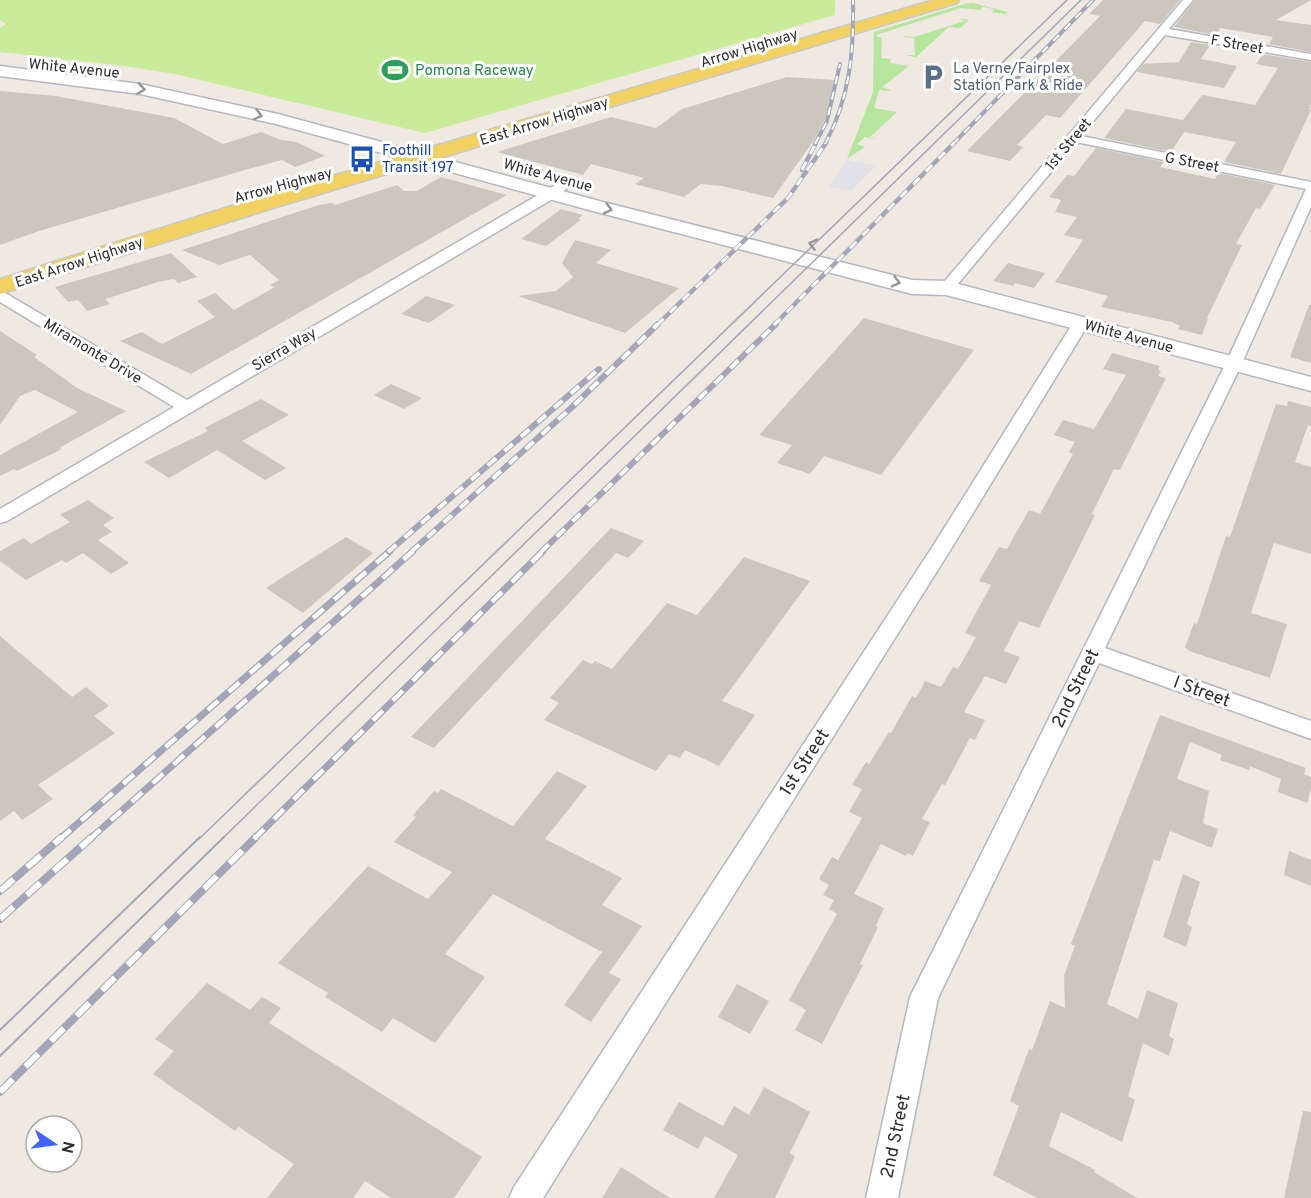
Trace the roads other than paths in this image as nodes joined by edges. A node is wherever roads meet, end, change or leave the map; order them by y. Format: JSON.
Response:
{"nodes":[{"id":1,"x":912,"y":0,"type":"edge"},
{"id":2,"x":951,"y":0,"type":"edge"},
{"id":3,"x":1188,"y":0,"type":"edge"},
{"id":4,"x":1162,"y":31,"type":"junction"},
{"id":5,"x":1311,"y":57,"type":"edge"},
{"id":6,"x":0,"y":61,"type":"edge"},
{"id":7,"x":0,"y":71,"type":"edge"},
{"id":8,"x":1074,"y":138,"type":"junction"},
{"id":9,"x":427,"y":150,"type":"junction"},
{"id":10,"x":1311,"y":186,"type":"edge"},
{"id":11,"x":560,"y":187,"type":"junction"},
{"id":12,"x":1311,"y":192,"type":"edge"},
{"id":13,"x":0,"y":272,"type":"edge"},
{"id":14,"x":0,"y":287,"type":"edge"},
{"id":15,"x":947,"y":288,"type":"junction"},
{"id":16,"x":0,"y":295,"type":"edge"},
{"id":17,"x":1081,"y":324,"type":"junction"},
{"id":18,"x":1234,"y":363,"type":"junction"},
{"id":19,"x":1311,"y":384,"type":"edge"},
{"id":20,"x":186,"y":406,"type":"junction"},
{"id":21,"x":1,"y":515,"type":"edge"},
{"id":22,"x":1092,"y":652,"type":"junction"},
{"id":23,"x":1311,"y":730,"type":"edge"},
{"id":24,"x":525,"y":1198,"type":"edge"},
{"id":25,"x":882,"y":1198,"type":"edge"}],
"edges":[{"from":1,"to":9,"type":"main road","name":"Arrow Highway"},
{"from":2,"to":9,"type":"main road","name":"East Arrow Highway"},
{"from":3,"to":4,"type":"street","name":"1st Street"},
{"from":4,"to":5,"type":"street","name":"F Street"},
{"from":4,"to":8,"type":"street","name":"1st Street"},
{"from":6,"to":9,"type":"main road","name":"White Avenue"},
{"from":7,"to":9,"type":"main road","name":"White Avenue","one_way":true},
{"from":8,"to":10,"type":"street","name":"G Street"},
{"from":8,"to":15,"type":"street","name":"1st Street"},
{"from":9,"to":11,"type":"main road","name":"White Avenue"},
{"from":9,"to":13,"type":"main road","name":"Arrow Highway"},
{"from":9,"to":14,"type":"main road","name":"East Arrow Highway"},
{"from":11,"to":15,"type":"main road","name":"White Avenue"},
{"from":11,"to":20,"type":"street","name":"Sierra Way"},
{"from":12,"to":18,"type":"street","name":"2nd Street"},
{"from":15,"to":17,"type":"main road","name":"White Avenue"},
{"from":16,"to":20,"type":"street","name":"Miramonte Drive"},
{"from":17,"to":18,"type":"main road","name":"White Avenue"},
{"from":17,"to":24,"type":"street","name":"1st Street"},
{"from":18,"to":19,"type":"main road","name":"White Avenue"},
{"from":18,"to":22,"type":"street","name":"2nd Street"},
{"from":20,"to":21,"type":"street","name":"Sierra Way"},
{"from":22,"to":23,"type":"street","name":"I Street"},
{"from":22,"to":25,"type":"street","name":"2nd Street"}]}
